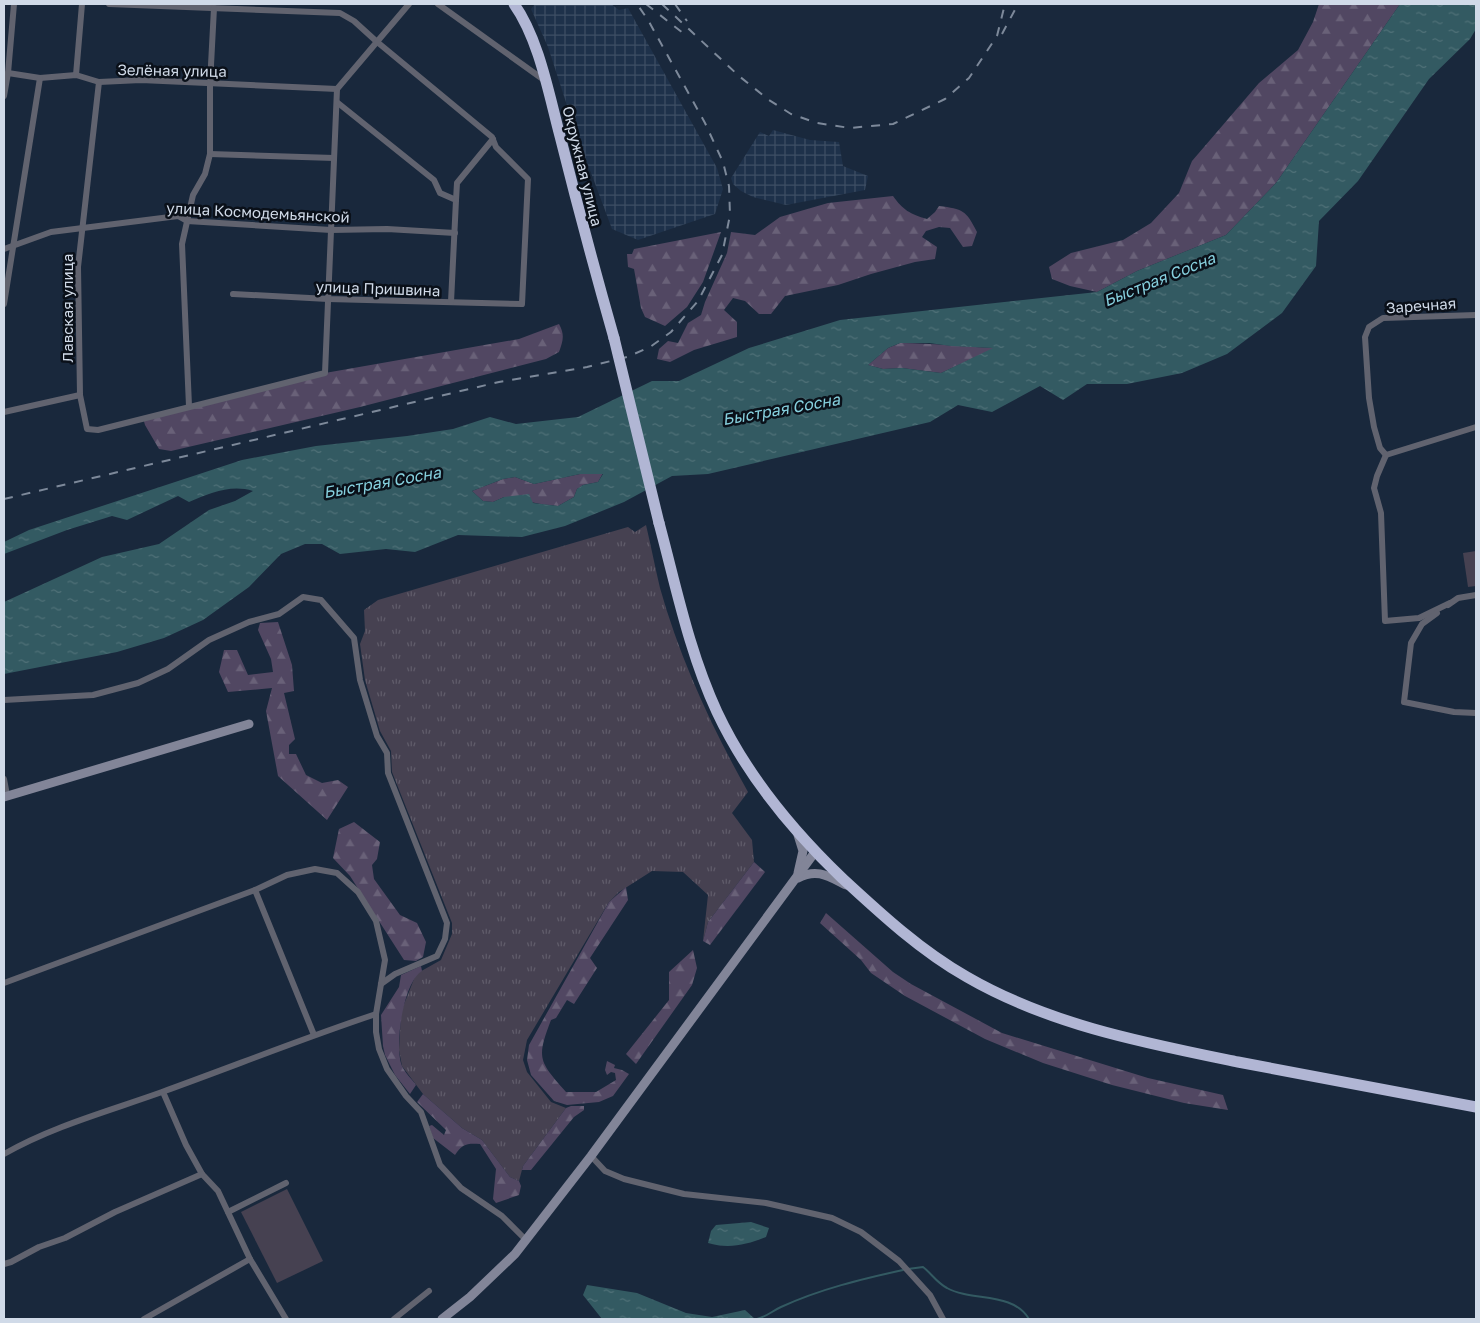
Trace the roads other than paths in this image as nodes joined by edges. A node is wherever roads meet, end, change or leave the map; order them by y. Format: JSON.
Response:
{"nodes":[{"id":1,"x":14,"y":4,"type":"edge"},
{"id":2,"x":82,"y":4,"type":"edge"},
{"id":3,"x":109,"y":4,"type":"edge"},
{"id":4,"x":409,"y":4,"type":"edge"},
{"id":5,"x":438,"y":4,"type":"edge"},
{"id":6,"x":514,"y":4,"type":"edge"},
{"id":7,"x":214,"y":8,"type":"junction"},
{"id":8,"x":376,"y":41,"type":"junction"},
{"id":9,"x":8,"y":73,"type":"junction"},
{"id":10,"x":76,"y":75,"type":"junction"},
{"id":11,"x":40,"y":78,"type":"junction"},
{"id":12,"x":545,"y":81,"type":"junction"},
{"id":13,"x":99,"y":82,"type":"junction"},
{"id":14,"x":210,"y":84,"type":"junction"},
{"id":15,"x":338,"y":88,"type":"junction"},
{"id":16,"x":4,"y":96,"type":"edge"},
{"id":17,"x":338,"y":102,"type":"junction"},
{"id":18,"x":492,"y":139,"type":"junction"},
{"id":19,"x":210,"y":154,"type":"junction"},
{"id":20,"x":334,"y":158,"type":"junction"},
{"id":21,"x":456,"y":200,"type":"junction"},
{"id":22,"x":187,"y":221,"type":"junction"},
{"id":23,"x":81,"y":228,"type":"junction"},
{"id":24,"x":331,"y":230,"type":"junction"},
{"id":25,"x":455,"y":232,"type":"junction"},
{"id":26,"x":13,"y":246,"type":"junction"},
{"id":27,"x":4,"y":249,"type":"edge"},
{"id":28,"x":234,"y":294,"type":"dead end"},
{"id":29,"x":328,"y":299,"type":"junction"},
{"id":30,"x":451,"y":302,"type":"junction"},
{"id":31,"x":4,"y":304,"type":"edge"},
{"id":32,"x":1476,"y":315,"type":"edge"},
{"id":33,"x":80,"y":395,"type":"junction"},
{"id":34,"x":189,"y":406,"type":"junction"},
{"id":35,"x":4,"y":412,"type":"edge"},
{"id":36,"x":1476,"y":427,"type":"edge"},
{"id":37,"x":1386,"y":456,"type":"junction"},
{"id":38,"x":1476,"y":596,"type":"edge"},
{"id":39,"x":1450,"y":603,"type":"junction"},
{"id":40,"x":4,"y":700,"type":"edge"},
{"id":41,"x":1476,"y":713,"type":"edge"},
{"id":42,"x":249,"y":724,"type":"dead end"},
{"id":43,"x":4,"y":779,"type":"edge"},
{"id":44,"x":6,"y":796,"type":"edge"},
{"id":45,"x":797,"y":832,"type":"junction"},
{"id":46,"x":815,"y":852,"type":"junction"},
{"id":47,"x":796,"y":880,"type":"junction"},
{"id":48,"x":852,"y":888,"type":"junction"},
{"id":49,"x":255,"y":890,"type":"junction"},
{"id":50,"x":4,"y":983,"type":"edge"},
{"id":51,"x":380,"y":984,"type":"junction"},
{"id":52,"x":376,"y":1014,"type":"junction"},
{"id":53,"x":314,"y":1035,"type":"junction"},
{"id":54,"x":163,"y":1092,"type":"junction"},
{"id":55,"x":1476,"y":1107,"type":"edge"},
{"id":56,"x":4,"y":1154,"type":"edge"},
{"id":57,"x":591,"y":1156,"type":"junction"},
{"id":58,"x":202,"y":1174,"type":"junction"},
{"id":59,"x":286,"y":1183,"type":"dead end"},
{"id":60,"x":228,"y":1212,"type":"junction"},
{"id":61,"x":526,"y":1240,"type":"junction"},
{"id":62,"x":250,"y":1258,"type":"junction"},
{"id":63,"x":4,"y":1264,"type":"edge"},
{"id":64,"x":429,"y":1291,"type":"dead end"},
{"id":65,"x":144,"y":1319,"type":"edge"},
{"id":66,"x":286,"y":1319,"type":"edge"},
{"id":67,"x":394,"y":1319,"type":"edge"},
{"id":68,"x":442,"y":1319,"type":"edge"},
{"id":69,"x":943,"y":1319,"type":"edge"}],
"edges":[{"from":1,"to":9,"type":"street"},
{"from":2,"to":10,"type":"street"},
{"from":3,"to":7,"type":"street"},
{"from":4,"to":8,"type":"street"},
{"from":5,"to":12,"type":"street"},
{"from":6,"to":12,"type":"highway","name":"Окружная улица"},
{"from":7,"to":8,"type":"street"},
{"from":7,"to":14,"type":"street"},
{"from":8,"to":15,"type":"street"},
{"from":8,"to":18,"type":"street"},
{"from":9,"to":11,"type":"street","name":"Зелёная улица"},
{"from":9,"to":16,"type":"street"},
{"from":10,"to":11,"type":"street","name":"Зелёная улица"},
{"from":10,"to":13,"type":"street","name":"Зелёная улица"},
{"from":11,"to":26,"type":"street"},
{"from":12,"to":45,"type":"highway","name":"Окружная улица","bridge":true},
{"from":13,"to":14,"type":"street","name":"Зелёная улица"},
{"from":13,"to":23,"type":"street","name":"Лавская улица"},
{"from":14,"to":15,"type":"street","name":"Зелёная улица"},
{"from":14,"to":19,"type":"street"},
{"from":15,"to":17,"type":"street"},
{"from":17,"to":20,"type":"street"},
{"from":17,"to":21,"type":"street"},
{"from":18,"to":21,"type":"street"},
{"from":18,"to":30,"type":"street","name":"улица Пришвина"},
{"from":19,"to":20,"type":"street"},
{"from":19,"to":22,"type":"street"},
{"from":20,"to":24,"type":"street"},
{"from":21,"to":25,"type":"street"},
{"from":22,"to":23,"type":"street","name":"улица Космодемьянской"},
{"from":22,"to":24,"type":"street","name":"улица Космодемьянской"},
{"from":22,"to":34,"type":"street"},
{"from":23,"to":26,"type":"street","name":"улица Космодемьянской"},
{"from":23,"to":33,"type":"street","name":"Лавская улица"},
{"from":24,"to":25,"type":"street","name":"улица Космодемьянской"},
{"from":24,"to":29,"type":"street"},
{"from":25,"to":30,"type":"street"},
{"from":26,"to":27,"type":"street","name":"улица Космодемьянской"},
{"from":26,"to":31,"type":"street"},
{"from":28,"to":29,"type":"street","name":"улица Пришвина"},
{"from":29,"to":30,"type":"street","name":"улица Пришвина"},
{"from":29,"to":34,"type":"street"},
{"from":32,"to":37,"type":"street","name":"Заречная"},
{"from":33,"to":34,"type":"street","name":"Лавская улица"},
{"from":33,"to":35,"type":"street"},
{"from":36,"to":37,"type":"street"},
{"from":37,"to":39,"type":"street"},
{"from":38,"to":39,"type":"street"},
{"from":39,"to":41,"type":"street"},
{"from":40,"to":51,"type":"street"},
{"from":42,"to":44,"type":"main road"},
{"from":43,"to":44,"type":"street"},
{"from":45,"to":46,"type":"highway","name":"Окружная улица"},
{"from":45,"to":47,"type":"main road"},
{"from":46,"to":47,"type":"main road"},
{"from":46,"to":48,"type":"highway","name":"Окружная улица"},
{"from":47,"to":48,"type":"main road"},
{"from":47,"to":57,"type":"main road"},
{"from":48,"to":55,"type":"highway","name":"Окружная улица"},
{"from":49,"to":50,"type":"street"},
{"from":49,"to":51,"type":"street"},
{"from":49,"to":53,"type":"street"},
{"from":51,"to":52,"type":"street"},
{"from":52,"to":53,"type":"street"},
{"from":52,"to":61,"type":"street"},
{"from":53,"to":54,"type":"street"},
{"from":54,"to":56,"type":"street"},
{"from":54,"to":58,"type":"street"},
{"from":57,"to":61,"type":"main road"},
{"from":57,"to":69,"type":"street"},
{"from":58,"to":60,"type":"street"},
{"from":58,"to":63,"type":"street"},
{"from":59,"to":60,"type":"street"},
{"from":60,"to":62,"type":"street"},
{"from":61,"to":68,"type":"main road"},
{"from":62,"to":65,"type":"street"},
{"from":62,"to":66,"type":"street"},
{"from":64,"to":67,"type":"street"}]}
